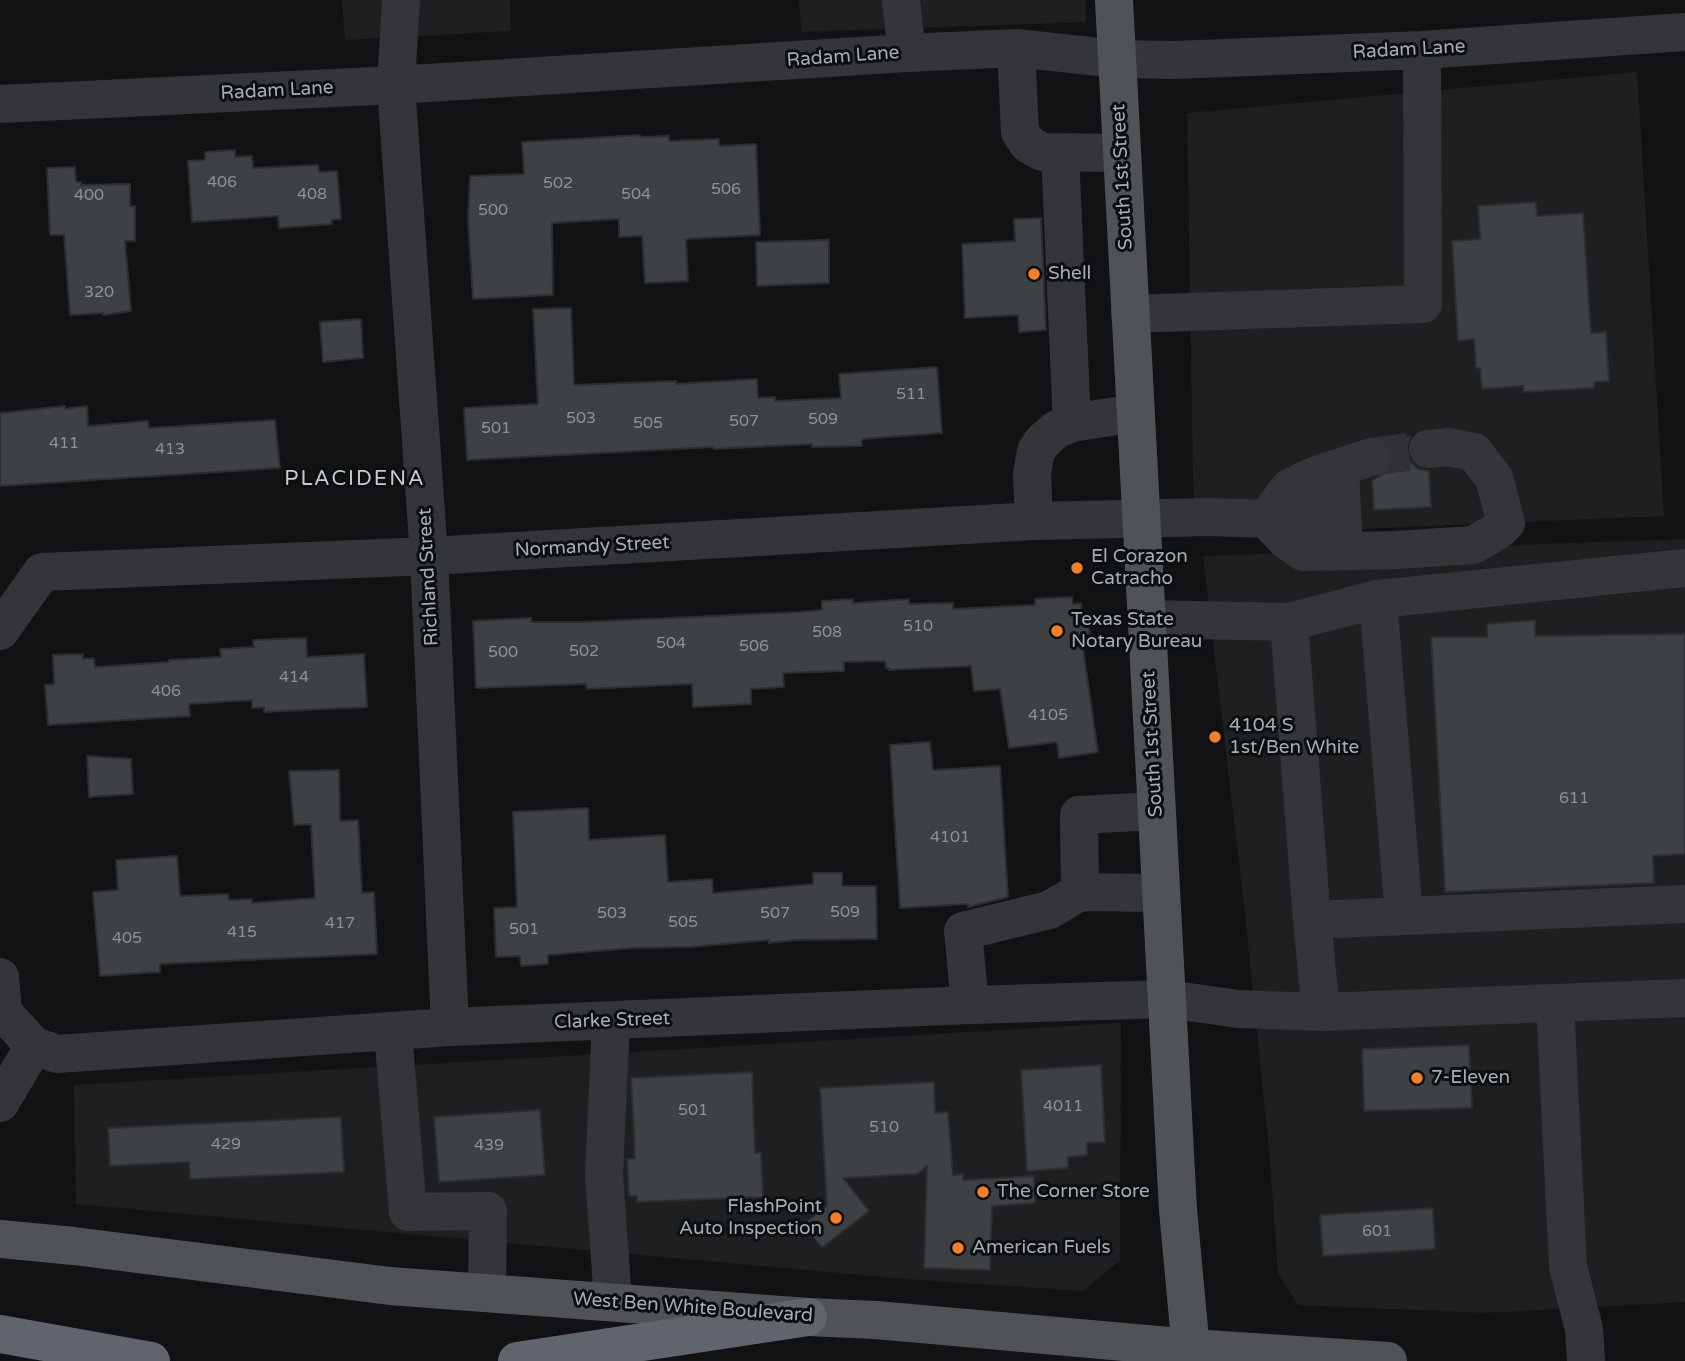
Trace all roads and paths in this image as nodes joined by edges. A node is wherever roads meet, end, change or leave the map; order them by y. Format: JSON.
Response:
{"nodes":[{"id":1,"x":401,"y":0,"type":"edge"},
{"id":2,"x":901,"y":0,"type":"edge"},
{"id":3,"x":1114,"y":0,"type":"edge"},
{"id":4,"x":1685,"y":32,"type":"edge"},
{"id":5,"x":1016,"y":48,"type":"junction"},
{"id":6,"x":1422,"y":50,"type":"junction"},
{"id":7,"x":907,"y":53,"type":"junction"},
{"id":8,"x":1118,"y":59,"type":"junction"},
{"id":9,"x":396,"y":85,"type":"junction"},
{"id":10,"x":0,"y":104,"type":"edge"},
{"id":11,"x":1122,"y":153,"type":"junction"},
{"id":12,"x":1060,"y":154,"type":"junction"},
{"id":13,"x":1130,"y":314,"type":"junction"},
{"id":14,"x":1135,"y":413,"type":"junction"},
{"id":15,"x":1072,"y":423,"type":"junction"},
{"id":16,"x":1428,"y":449,"type":"tunnel mouth"},
{"id":17,"x":1141,"y":518,"type":"junction"},
{"id":18,"x":1266,"y":519,"type":"junction"},
{"id":19,"x":1034,"y":521,"type":"junction"},
{"id":20,"x":1328,"y":551,"type":"junction"},
{"id":21,"x":429,"y":556,"type":"junction"},
{"id":22,"x":1685,"y":568,"type":"edge"},
{"id":23,"x":1378,"y":599,"type":"junction"},
{"id":24,"x":1146,"y":619,"type":"junction"},
{"id":25,"x":1289,"y":622,"type":"junction"},
{"id":26,"x":0,"y":631,"type":"edge"},
{"id":27,"x":1156,"y":811,"type":"junction"},
{"id":28,"x":1080,"y":892,"type":"junction"},
{"id":29,"x":1160,"y":893,"type":"junction"},
{"id":30,"x":1685,"y":904,"type":"edge"},
{"id":31,"x":1404,"y":916,"type":"junction"},
{"id":32,"x":1312,"y":920,"type":"junction"},
{"id":33,"x":0,"y":977,"type":"edge"},
{"id":34,"x":1685,"y":998,"type":"edge"},
{"id":35,"x":1168,"y":999,"type":"junction"},
{"id":36,"x":1555,"y":1003,"type":"junction"},
{"id":37,"x":970,"y":1005,"type":"junction"},
{"id":38,"x":1321,"y":1012,"type":"junction"},
{"id":39,"x":611,"y":1022,"type":"junction"},
{"id":40,"x":450,"y":1027,"type":"junction"},
{"id":41,"x":393,"y":1032,"type":"junction"},
{"id":42,"x":45,"y":1050,"type":"junction"},
{"id":43,"x":0,"y":1104,"type":"edge"},
{"id":44,"x":0,"y":1239,"type":"edge"},
{"id":45,"x":487,"y":1293,"type":"junction"},
{"id":46,"x":613,"y":1302,"type":"junction"},
{"id":47,"x":808,"y":1317,"type":"junction"},
{"id":48,"x":0,"y":1334,"type":"edge"},
{"id":49,"x":1033,"y":1347,"type":"edge"},
{"id":50,"x":1192,"y":1355,"type":"edge"},
{"id":51,"x":151,"y":1361,"type":"edge"},
{"id":52,"x":517,"y":1361,"type":"edge"},
{"id":53,"x":1388,"y":1361,"type":"edge"},
{"id":54,"x":1586,"y":1361,"type":"edge"}],
"edges":[{"from":1,"to":9,"type":"street","name":"Richland Street"},
{"from":2,"to":7,"type":"street"},
{"from":3,"to":8,"type":"main road","name":"South 1st Street"},
{"from":4,"to":6,"type":"street","name":"Radam Lane"},
{"from":5,"to":7,"type":"street","name":"Radam Lane"},
{"from":5,"to":8,"type":"street","name":"Radam Lane"},
{"from":5,"to":12,"type":"street"},
{"from":6,"to":8,"type":"street","name":"Radam Lane"},
{"from":6,"to":13,"type":"street"},
{"from":7,"to":9,"type":"street","name":"Radam Lane"},
{"from":8,"to":11,"type":"main road","name":"South 1st Street"},
{"from":9,"to":10,"type":"street","name":"Radam Lane"},
{"from":9,"to":21,"type":"street","name":"Richland Street"},
{"from":11,"to":12,"type":"street"},
{"from":11,"to":13,"type":"main road","name":"South 1st Street"},
{"from":12,"to":15,"type":"street"},
{"from":13,"to":14,"type":"main road","name":"South 1st Street"},
{"from":14,"to":15,"type":"street"},
{"from":14,"to":17,"type":"main road","name":"South 1st Street"},
{"from":15,"to":19,"type":"street"},
{"from":16,"to":20,"type":"street"},
{"from":17,"to":18,"type":"street","name":"Normandy Street"},
{"from":17,"to":19,"type":"street","name":"Normandy Street"},
{"from":17,"to":24,"type":"main road","name":"South 1st Street"},
{"from":18,"to":20,"type":"street"},
{"from":18,"to":20,"type":"street"},
{"from":19,"to":21,"type":"street","name":"Normandy Street"},
{"from":21,"to":26,"type":"street","name":"Normandy Street"},
{"from":21,"to":40,"type":"street","name":"Richland Street"},
{"from":22,"to":23,"type":"street"},
{"from":23,"to":25,"type":"street"},
{"from":23,"to":31,"type":"street"},
{"from":24,"to":25,"type":"street"},
{"from":24,"to":27,"type":"main road","name":"South 1st Street"},
{"from":25,"to":32,"type":"street"},
{"from":27,"to":28,"type":"street"},
{"from":27,"to":29,"type":"main road","name":"South 1st Street"},
{"from":28,"to":29,"type":"street"},
{"from":28,"to":37,"type":"street"},
{"from":29,"to":35,"type":"main road","name":"South 1st Street"},
{"from":30,"to":31,"type":"street"},
{"from":31,"to":32,"type":"street"},
{"from":32,"to":38,"type":"street"},
{"from":33,"to":42,"type":"street"},
{"from":34,"to":36,"type":"street","name":"Clarke Street"},
{"from":35,"to":37,"type":"street","name":"Clarke Street"},
{"from":35,"to":38,"type":"street","name":"Clarke Street"},
{"from":35,"to":50,"type":"main road","name":"South 1st Street"},
{"from":36,"to":38,"type":"street","name":"Clarke Street"},
{"from":36,"to":54,"type":"street"},
{"from":37,"to":39,"type":"street","name":"Clarke Street"},
{"from":39,"to":40,"type":"street","name":"Clarke Street"},
{"from":39,"to":46,"type":"street"},
{"from":40,"to":41,"type":"street","name":"Clarke Street"},
{"from":41,"to":42,"type":"street","name":"Clarke Street"},
{"from":41,"to":45,"type":"street"},
{"from":42,"to":43,"type":"street"},
{"from":44,"to":45,"type":"main road","name":"West Ben White Boulevard"},
{"from":45,"to":46,"type":"main road","name":"West Ben White Boulevard"},
{"from":46,"to":47,"type":"main road","name":"West Ben White Boulevard"},
{"from":47,"to":49,"type":"main road","name":"West Ben White Boulevard"},
{"from":47,"to":52,"type":"highway"},
{"from":48,"to":51,"type":"highway"},
{"from":49,"to":50,"type":"main road","name":"West Ben White Boulevard"},
{"from":50,"to":53,"type":"main road","name":"West Ben White Boulevard"}]}
